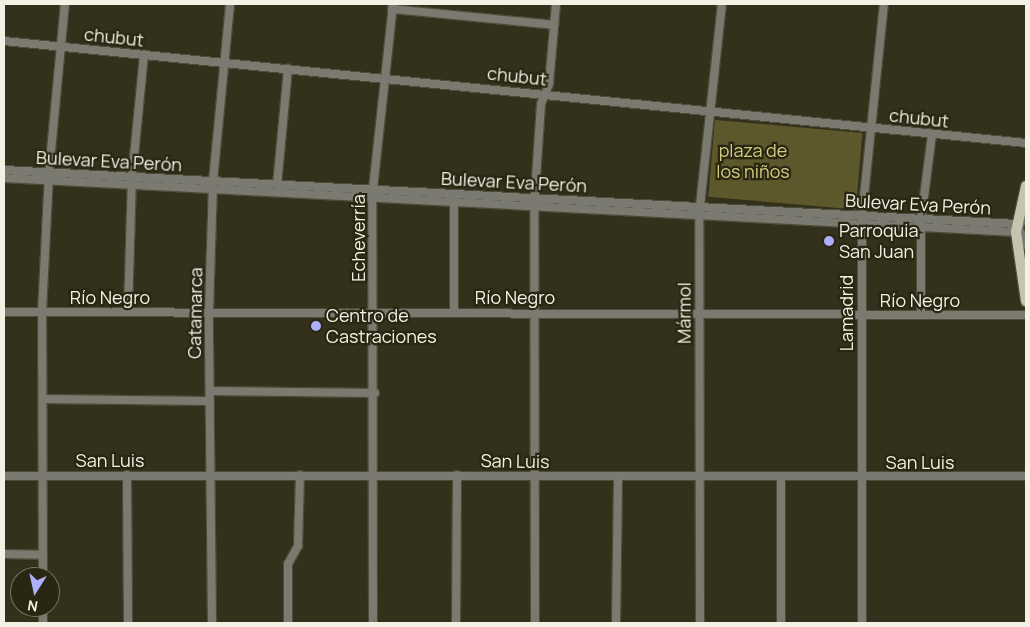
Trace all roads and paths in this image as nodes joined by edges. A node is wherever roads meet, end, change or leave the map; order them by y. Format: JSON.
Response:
{"nodes":[{"id":1,"x":65,"y":4,"type":"edge"},
{"id":2,"x":230,"y":4,"type":"edge"},
{"id":3,"x":556,"y":4,"type":"edge"},
{"id":4,"x":722,"y":4,"type":"edge"},
{"id":5,"x":884,"y":4,"type":"edge"},
{"id":6,"x":393,"y":6,"type":"edge"},
{"id":7,"x":554,"y":25,"type":"junction"},
{"id":8,"x":4,"y":41,"type":"edge"},
{"id":9,"x":62,"y":46,"type":"junction"},
{"id":10,"x":144,"y":55,"type":"junction"},
{"id":11,"x":225,"y":63,"type":"junction"},
{"id":12,"x":288,"y":69,"type":"junction"},
{"id":13,"x":383,"y":78,"type":"junction"},
{"id":14,"x":544,"y":94,"type":"junction"},
{"id":15,"x":711,"y":111,"type":"junction"},
{"id":16,"x":870,"y":128,"type":"junction"},
{"id":17,"x":932,"y":134,"type":"junction"},
{"id":18,"x":1026,"y":142,"type":"edge"},
{"id":19,"x":4,"y":170,"type":"edge"},
{"id":20,"x":49,"y":176,"type":"junction"},
{"id":21,"x":4,"y":178,"type":"edge"},
{"id":22,"x":132,"y":181,"type":"junction"},
{"id":23,"x":277,"y":184,"type":"junction"},
{"id":24,"x":213,"y":185,"type":"junction"},
{"id":25,"x":1026,"y":186,"type":"edge"},
{"id":26,"x":373,"y":190,"type":"junction"},
{"id":27,"x":372,"y":198,"type":"junction"},
{"id":28,"x":534,"y":198,"type":"junction"},
{"id":29,"x":454,"y":203,"type":"junction"},
{"id":30,"x":534,"y":207,"type":"junction"},
{"id":31,"x":700,"y":211,"type":"junction"},
{"id":32,"x":1026,"y":213,"type":"edge"},
{"id":33,"x":862,"y":220,"type":"junction"},
{"id":34,"x":921,"y":220,"type":"junction"},
{"id":35,"x":1017,"y":228,"type":"junction"},
{"id":36,"x":922,"y":229,"type":"junction"},
{"id":37,"x":1026,"y":246,"type":"edge"},
{"id":38,"x":1026,"y":301,"type":"edge"},
{"id":39,"x":128,"y":311,"type":"junction"},
{"id":40,"x":208,"y":311,"type":"junction"},
{"id":41,"x":4,"y":312,"type":"edge"},
{"id":42,"x":42,"y":312,"type":"junction"},
{"id":43,"x":374,"y":312,"type":"junction"},
{"id":44,"x":454,"y":312,"type":"junction"},
{"id":45,"x":536,"y":312,"type":"junction"},
{"id":46,"x":699,"y":312,"type":"junction"},
{"id":47,"x":861,"y":315,"type":"junction"},
{"id":48,"x":921,"y":315,"type":"junction"},
{"id":49,"x":1026,"y":315,"type":"edge"},
{"id":50,"x":210,"y":391,"type":"junction"},
{"id":51,"x":375,"y":393,"type":"junction"},
{"id":52,"x":43,"y":399,"type":"junction"},
{"id":53,"x":210,"y":401,"type":"junction"},
{"id":54,"x":127,"y":475,"type":"junction"},
{"id":55,"x":211,"y":475,"type":"junction"},
{"id":56,"x":300,"y":475,"type":"junction"},
{"id":57,"x":374,"y":475,"type":"junction"},
{"id":58,"x":457,"y":475,"type":"junction"},
{"id":59,"x":4,"y":476,"type":"edge"},
{"id":60,"x":42,"y":476,"type":"junction"},
{"id":61,"x":1026,"y":476,"type":"edge"},
{"id":62,"x":537,"y":477,"type":"junction"},
{"id":63,"x":618,"y":477,"type":"junction"},
{"id":64,"x":698,"y":477,"type":"junction"},
{"id":65,"x":781,"y":477,"type":"junction"},
{"id":66,"x":862,"y":477,"type":"junction"},
{"id":67,"x":4,"y":554,"type":"edge"},
{"id":68,"x":43,"y":555,"type":"junction"},
{"id":69,"x":43,"y":567,"type":"edge"},
{"id":70,"x":128,"y":623,"type":"edge"},
{"id":71,"x":212,"y":623,"type":"edge"},
{"id":72,"x":288,"y":623,"type":"edge"},
{"id":73,"x":373,"y":623,"type":"edge"},
{"id":74,"x":456,"y":623,"type":"edge"},
{"id":75,"x":535,"y":623,"type":"edge"},
{"id":76,"x":616,"y":623,"type":"edge"},
{"id":77,"x":700,"y":623,"type":"edge"},
{"id":78,"x":781,"y":623,"type":"edge"},
{"id":79,"x":862,"y":623,"type":"edge"}],
"edges":[{"from":1,"to":9,"type":"street"},
{"from":2,"to":11,"type":"street","name":"Catamarca"},
{"from":3,"to":7,"type":"street"},
{"from":4,"to":15,"type":"street","name":"Mármol"},
{"from":5,"to":16,"type":"street","name":"Lamadrid"},
{"from":6,"to":7,"type":"street"},
{"from":6,"to":13,"type":"street","name":"Echeverría"},
{"from":7,"to":14,"type":"street"},
{"from":8,"to":9,"type":"street","name":"chubut"},
{"from":9,"to":10,"type":"street","name":"chubut"},
{"from":9,"to":20,"type":"street"},
{"from":10,"to":11,"type":"street","name":"chubut"},
{"from":10,"to":22,"type":"street"},
{"from":11,"to":12,"type":"street","name":"chubut"},
{"from":11,"to":24,"type":"street","name":"Catamarca"},
{"from":12,"to":13,"type":"street","name":"chubut"},
{"from":12,"to":23,"type":"street"},
{"from":13,"to":14,"type":"street","name":"chubut"},
{"from":13,"to":26,"type":"street","name":"Echeverría"},
{"from":14,"to":15,"type":"street","name":"chubut"},
{"from":14,"to":28,"type":"street"},
{"from":15,"to":16,"type":"street","name":"chubut"},
{"from":15,"to":31,"type":"street","name":"Mármol"},
{"from":16,"to":17,"type":"street","name":"chubut"},
{"from":16,"to":33,"type":"street","name":"Lamadrid"},
{"from":17,"to":18,"type":"street","name":"chubut"},
{"from":17,"to":34,"type":"street"},
{"from":19,"to":20,"type":"street","name":"Bulevar Eva Perón"},
{"from":20,"to":21,"type":"street","name":"Bulevar Eva Perón"},
{"from":20,"to":22,"type":"street","name":"Bulevar Eva Perón"},
{"from":20,"to":42,"type":"street"},
{"from":22,"to":24,"type":"street","name":"Bulevar Eva Perón"},
{"from":22,"to":39,"type":"street"},
{"from":23,"to":24,"type":"street","name":"Bulevar Eva Perón"},
{"from":23,"to":26,"type":"street","name":"Bulevar Eva Perón"},
{"from":24,"to":27,"type":"street","name":"Bulevar Eva Perón"},
{"from":24,"to":40,"type":"street","name":"Catamarca"},
{"from":25,"to":35,"type":"main road"},
{"from":26,"to":27,"type":"street","name":"Echeverría"},
{"from":26,"to":28,"type":"street","name":"Bulevar Eva Perón"},
{"from":27,"to":29,"type":"street","name":"Bulevar Eva Perón"},
{"from":27,"to":43,"type":"street","name":"Echeverría"},
{"from":28,"to":30,"type":"street"},
{"from":28,"to":31,"type":"street","name":"Bulevar Eva Perón"},
{"from":29,"to":30,"type":"street","name":"Bulevar Eva Perón"},
{"from":29,"to":44,"type":"street"},
{"from":30,"to":31,"type":"street","name":"Bulevar Eva Perón"},
{"from":30,"to":45,"type":"street"},
{"from":31,"to":33,"type":"street","name":"Bulevar Eva Perón"},
{"from":31,"to":46,"type":"street","name":"Mármol"},
{"from":32,"to":35,"type":"street"},
{"from":33,"to":34,"type":"street","name":"Bulevar Eva Perón"},
{"from":33,"to":36,"type":"street","name":"Bulevar Eva Perón"},
{"from":33,"to":47,"type":"street","name":"Lamadrid"},
{"from":34,"to":35,"type":"street","name":"Bulevar Eva Perón"},
{"from":34,"to":36,"type":"street"},
{"from":35,"to":36,"type":"street","name":"Bulevar Eva Perón"},
{"from":35,"to":37,"type":"street"},
{"from":35,"to":38,"type":"main road"},
{"from":36,"to":48,"type":"street"},
{"from":39,"to":40,"type":"street","name":"Río Negro"},
{"from":39,"to":42,"type":"street","name":"Río Negro"},
{"from":40,"to":43,"type":"street","name":"Río Negro"},
{"from":40,"to":50,"type":"street","name":"Catamarca"},
{"from":41,"to":42,"type":"street","name":"Río Negro"},
{"from":42,"to":52,"type":"street"},
{"from":43,"to":44,"type":"street","name":"Río Negro"},
{"from":43,"to":51,"type":"street","name":"Echeverría"},
{"from":44,"to":45,"type":"street","name":"Río Negro"},
{"from":45,"to":46,"type":"street","name":"Río Negro"},
{"from":45,"to":62,"type":"street"},
{"from":46,"to":47,"type":"street","name":"Río Negro"},
{"from":46,"to":64,"type":"street","name":"Mármol"},
{"from":47,"to":48,"type":"street","name":"Río Negro"},
{"from":47,"to":66,"type":"street","name":"Lamadrid"},
{"from":48,"to":49,"type":"street","name":"Río Negro"},
{"from":50,"to":51,"type":"street"},
{"from":50,"to":53,"type":"street","name":"Catamarca"},
{"from":51,"to":57,"type":"street","name":"Echeverría"},
{"from":52,"to":53,"type":"street"},
{"from":52,"to":60,"type":"street"},
{"from":53,"to":55,"type":"street","name":"Catamarca"},
{"from":54,"to":55,"type":"street","name":"San Luis"},
{"from":54,"to":60,"type":"street","name":"San Luis"},
{"from":54,"to":70,"type":"street"},
{"from":55,"to":56,"type":"street","name":"San Luis"},
{"from":55,"to":71,"type":"street","name":"Catamarca"},
{"from":56,"to":57,"type":"street","name":"San Luis"},
{"from":56,"to":72,"type":"street"},
{"from":57,"to":58,"type":"street","name":"San Luis"},
{"from":57,"to":73,"type":"street","name":"Echeverría"},
{"from":58,"to":62,"type":"street","name":"San Luis"},
{"from":58,"to":74,"type":"street"},
{"from":59,"to":60,"type":"street","name":"San Luis"},
{"from":60,"to":68,"type":"street"},
{"from":61,"to":66,"type":"street","name":"San Luis"},
{"from":62,"to":63,"type":"street","name":"San Luis"},
{"from":62,"to":75,"type":"street"},
{"from":63,"to":64,"type":"street","name":"San Luis"},
{"from":63,"to":76,"type":"street"},
{"from":64,"to":65,"type":"street","name":"San Luis"},
{"from":64,"to":77,"type":"street","name":"Mármol"},
{"from":65,"to":66,"type":"street","name":"San Luis"},
{"from":65,"to":78,"type":"street"},
{"from":66,"to":79,"type":"street","name":"Lamadrid"},
{"from":67,"to":68,"type":"street"},
{"from":68,"to":69,"type":"street"}]}
